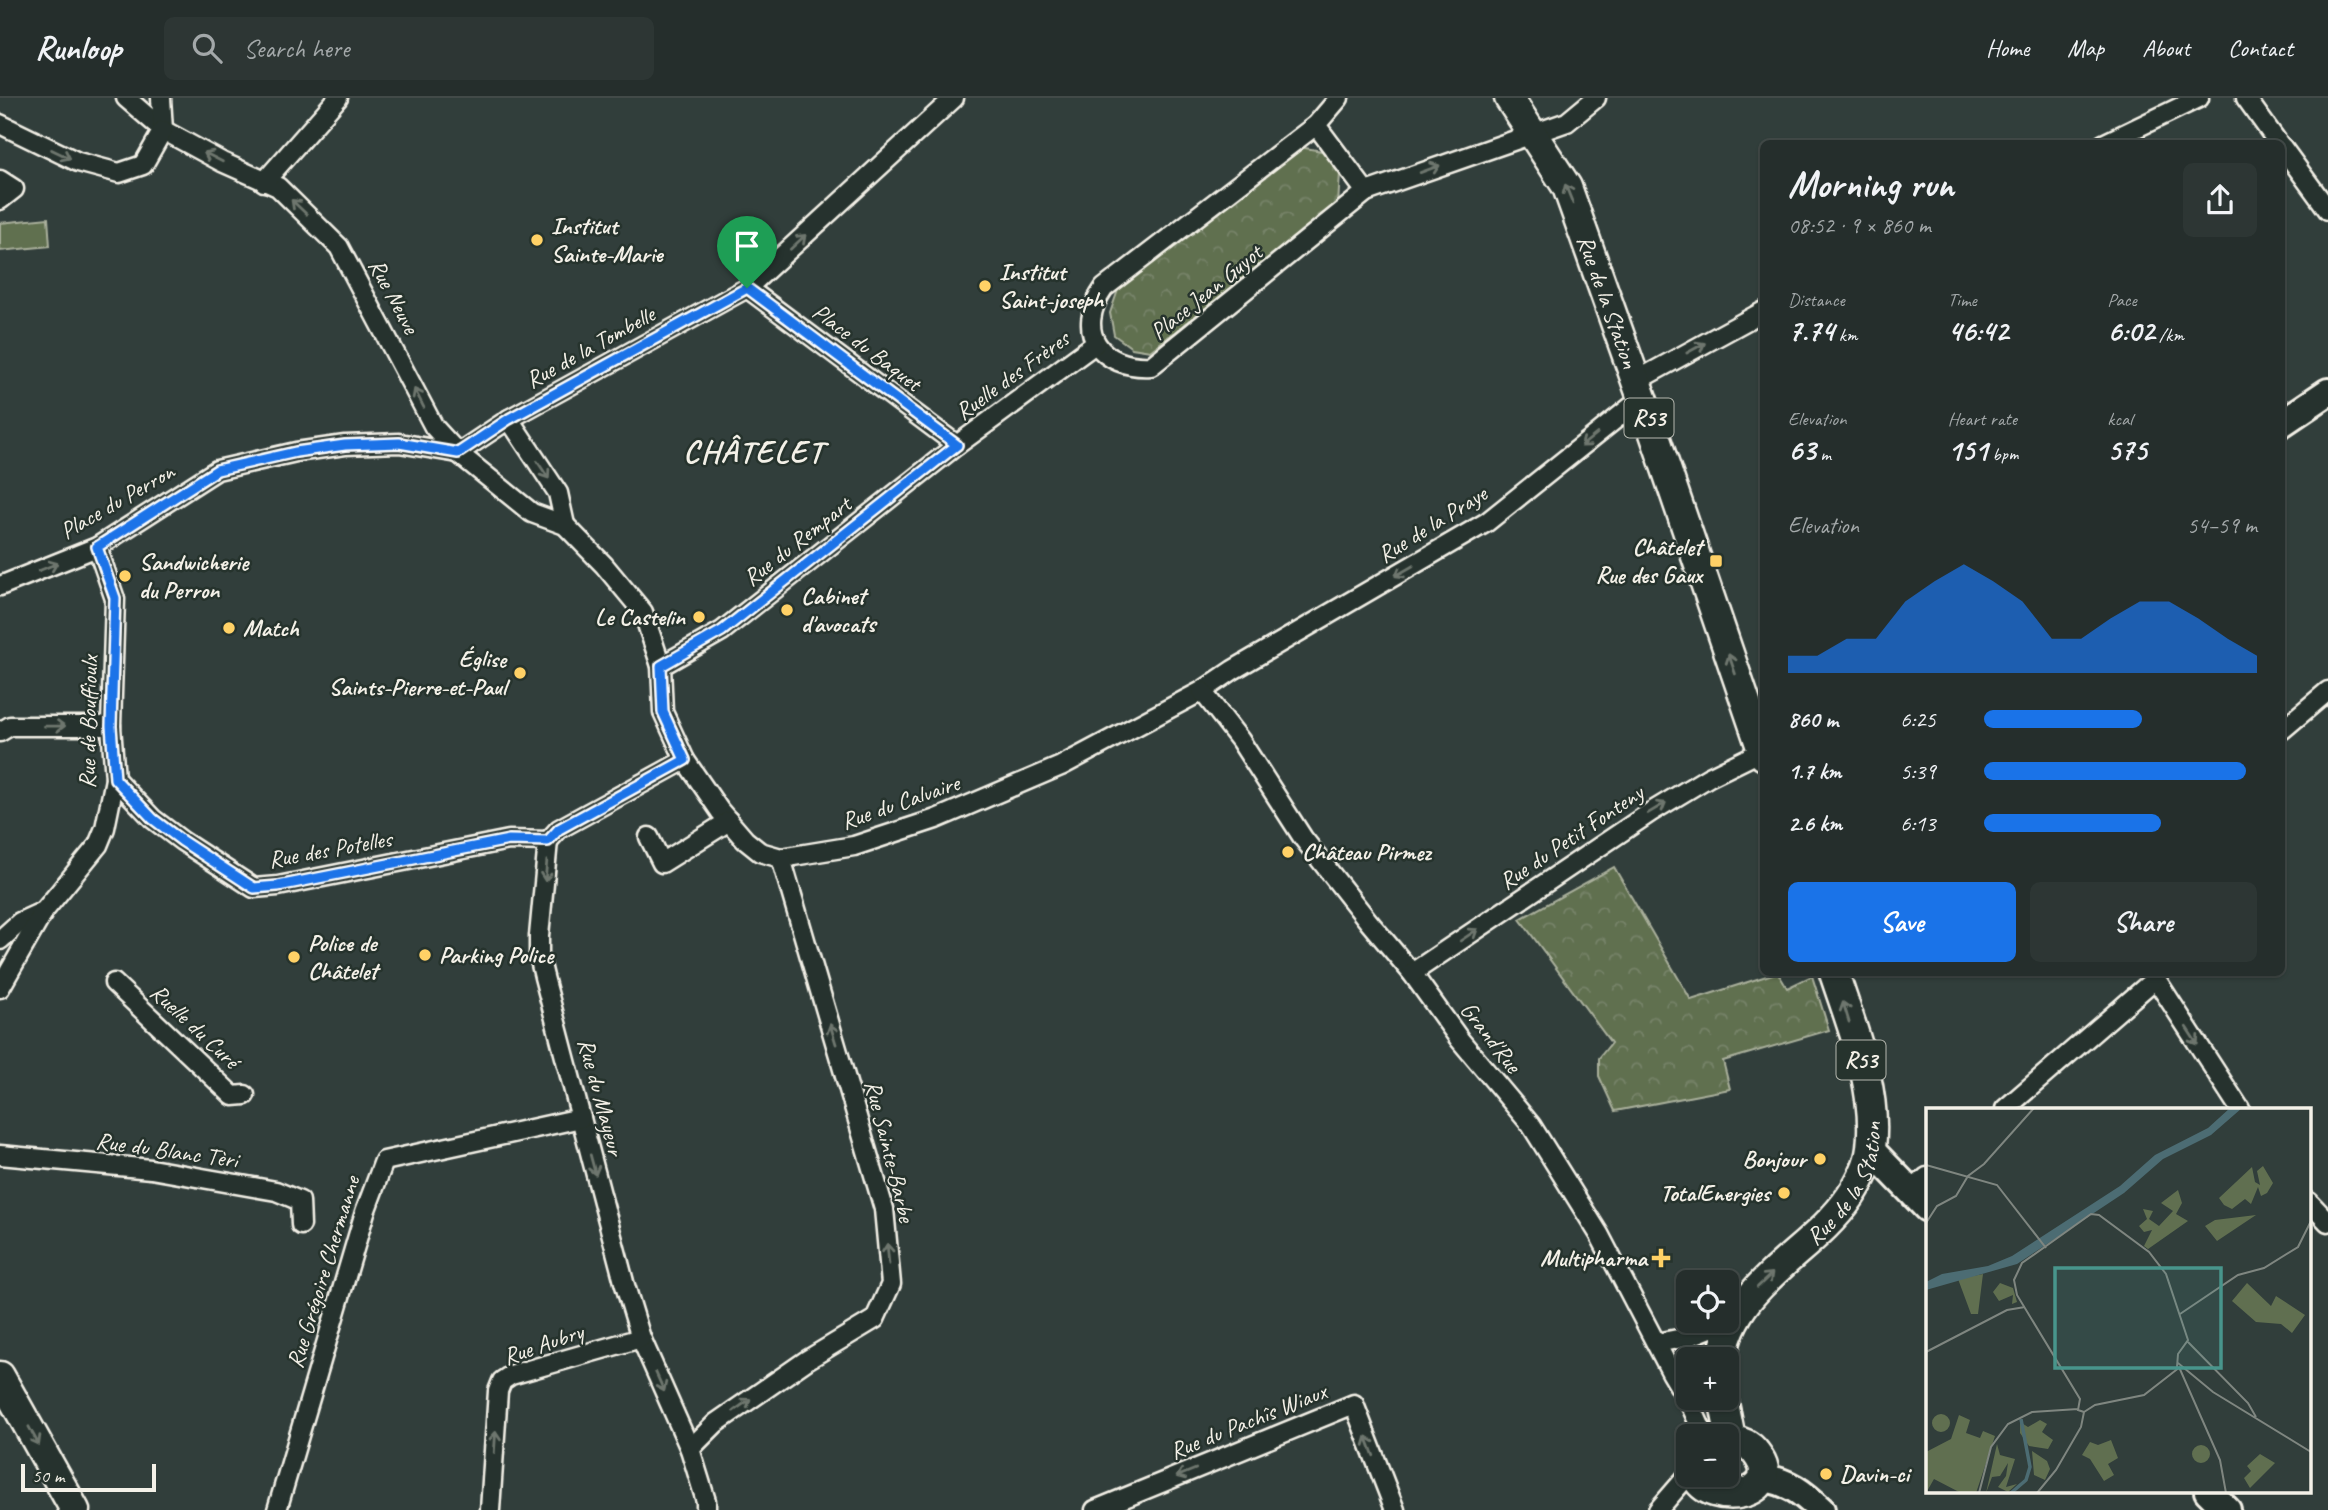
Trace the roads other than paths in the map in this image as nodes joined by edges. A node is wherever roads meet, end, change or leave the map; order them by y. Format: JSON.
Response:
{"nodes":[{"id":1,"x":127,"y":98,"type":"edge"},
{"id":2,"x":162,"y":98,"type":"edge"},
{"id":3,"x":338,"y":98,"type":"edge"},
{"id":4,"x":954,"y":98,"type":"edge"},
{"id":5,"x":1339,"y":98,"type":"edge"},
{"id":6,"x":1508,"y":98,"type":"edge"},
{"id":7,"x":1596,"y":98,"type":"edge"},
{"id":8,"x":2199,"y":98,"type":"edge"},
{"id":9,"x":2246,"y":98,"type":"edge"},
{"id":10,"x":0,"y":124,"type":"edge"},
{"id":11,"x":1316,"y":125,"type":"junction"},
{"id":12,"x":163,"y":130,"type":"junction"},
{"id":13,"x":1532,"y":135,"type":"junction"},
{"id":14,"x":2111,"y":140,"type":"edge"},
{"id":15,"x":2277,"y":140,"type":"edge"},
{"id":16,"x":2285,"y":151,"type":"edge"},
{"id":17,"x":0,"y":180,"type":"edge"},
{"id":18,"x":264,"y":182,"type":"junction"},
{"id":19,"x":1366,"y":192,"type":"junction"},
{"id":20,"x":0,"y":200,"type":"edge"},
{"id":21,"x":2328,"y":210,"type":"edge"},
{"id":22,"x":747,"y":288,"type":"junction"},
{"id":23,"x":1760,"y":314,"type":"edge"},
{"id":24,"x":1095,"y":344,"type":"junction"},
{"id":25,"x":1639,"y":389,"type":"junction"},
{"id":26,"x":2328,"y":392,"type":"edge"},
{"id":27,"x":509,"y":419,"type":"junction"},
{"id":28,"x":2285,"y":422,"type":"edge"},
{"id":29,"x":957,"y":445,"type":"junction"},
{"id":30,"x":458,"y":453,"type":"junction"},
{"id":31,"x":565,"y":525,"type":"junction"},
{"id":32,"x":97,"y":547,"type":"junction"},
{"id":33,"x":0,"y":586,"type":"edge"},
{"id":34,"x":661,"y":666,"type":"junction"},
{"id":35,"x":1202,"y":691,"type":"junction"},
{"id":36,"x":2328,"y":691,"type":"edge"},
{"id":37,"x":111,"y":726,"type":"junction"},
{"id":38,"x":2285,"y":727,"type":"edge"},
{"id":39,"x":0,"y":732,"type":"edge"},
{"id":40,"x":1760,"y":754,"type":"edge"},
{"id":41,"x":685,"y":760,"type":"junction"},
{"id":42,"x":115,"y":779,"type":"junction"},
{"id":43,"x":729,"y":821,"type":"junction"},
{"id":44,"x":649,"y":837,"type":"dead end"},
{"id":45,"x":548,"y":841,"type":"junction"},
{"id":46,"x":781,"y":858,"type":"junction"},
{"id":47,"x":44,"y":911,"type":"junction"},
{"id":48,"x":0,"y":940,"type":"edge"},
{"id":49,"x":1412,"y":973,"type":"junction"},
{"id":50,"x":1835,"y":976,"type":"edge"},
{"id":51,"x":2153,"y":976,"type":"edge"},
{"id":52,"x":114,"y":984,"type":"dead end"},
{"id":53,"x":0,"y":988,"type":"edge"},
{"id":54,"x":245,"y":1094,"type":"dead end"},
{"id":55,"x":2006,"y":1108,"type":"edge"},
{"id":56,"x":2239,"y":1108,"type":"edge"},
{"id":57,"x":581,"y":1118,"type":"junction"},
{"id":58,"x":1871,"y":1150,"type":"junction"},
{"id":59,"x":0,"y":1155,"type":"edge"},
{"id":60,"x":1922,"y":1192,"type":"edge"},
{"id":61,"x":2310,"y":1203,"type":"edge"},
{"id":62,"x":2328,"y":1222,"type":"edge"},
{"id":63,"x":302,"y":1225,"type":"dead end"},
{"id":64,"x":1739,"y":1312,"type":"edge"},
{"id":65,"x":1698,"y":1333,"type":"edge"},
{"id":66,"x":641,"y":1338,"type":"junction"},
{"id":67,"x":1657,"y":1343,"type":"junction"},
{"id":68,"x":0,"y":1376,"type":"edge"},
{"id":69,"x":1707,"y":1424,"type":"edge"},
{"id":70,"x":1739,"y":1441,"type":"edge"},
{"id":71,"x":690,"y":1449,"type":"junction"},
{"id":72,"x":1764,"y":1478,"type":"junction"},
{"id":73,"x":1678,"y":1487,"type":"edge"},
{"id":74,"x":1697,"y":1487,"type":"edge"},
{"id":75,"x":2209,"y":1492,"type":"edge"},
{"id":76,"x":1700,"y":1507,"type":"edge"},
{"id":77,"x":1741,"y":1508,"type":"edge"},
{"id":78,"x":75,"y":1510,"type":"edge"},
{"id":79,"x":277,"y":1510,"type":"edge"},
{"id":80,"x":490,"y":1510,"type":"edge"},
{"id":81,"x":706,"y":1510,"type":"edge"},
{"id":82,"x":1095,"y":1510,"type":"edge"},
{"id":83,"x":1395,"y":1510,"type":"edge"},
{"id":84,"x":1658,"y":1510,"type":"edge"},
{"id":85,"x":1821,"y":1510,"type":"edge"},
{"id":86,"x":2227,"y":1510,"type":"edge"}],
"edges":[{"from":1,"to":12,"type":"street","name":"Rue Neuve"},
{"from":2,"to":12,"type":"street"},
{"from":3,"to":18,"type":"street"},
{"from":22,"to":4,"type":"street","name":"Rue de la Tombelle","one_way":true},
{"from":5,"to":11,"type":"street"},
{"from":6,"to":13,"type":"main road","name":"Rue de la Station","number":"R53"},
{"from":7,"to":13,"type":"street"},
{"from":8,"to":14,"type":"street"},
{"from":9,"to":15,"type":"street"},
{"from":10,"to":12,"type":"street","one_way":true},
{"from":11,"to":19,"type":"street"},
{"from":11,"to":24,"type":"street"},
{"from":18,"to":12,"type":"street","name":"Rue Neuve","one_way":true},
{"from":19,"to":13,"type":"street","one_way":true},
{"from":25,"to":13,"type":"main road","name":"Rue de la Station","number":"R53","one_way":true},
{"from":16,"to":21,"type":"street"},
{"from":17,"to":20,"type":"street"},
{"from":30,"to":18,"type":"street","name":"Rue Neuve","one_way":true},
{"from":19,"to":24,"type":"street","name":"Place Jean Guyot"},
{"from":22,"to":27,"type":"street","name":"Rue de la Tombelle"},
{"from":22,"to":29,"type":"street","name":"Place du Baquet"},
{"from":25,"to":23,"type":"street","name":"Rue de la Praye","one_way":true},
{"from":24,"to":29,"type":"street","name":"Ruelle des Frères"},
{"from":25,"to":35,"type":"street","name":"Rue de la Praye","one_way":true},
{"from":40,"to":25,"type":"main road","name":"Rue de la Station","number":"R53","one_way":true},
{"from":26,"to":28,"type":"main road"},
{"from":27,"to":30,"type":"street","name":"Rue de la Tombelle"},
{"from":27,"to":31,"type":"street","one_way":true},
{"from":29,"to":34,"type":"street","name":"Rue du Rempart"},
{"from":30,"to":31,"type":"street","name":"Rue Neuve"},
{"from":30,"to":32,"type":"street","name":"Place du Perron"},
{"from":31,"to":34,"type":"street"},
{"from":33,"to":32,"type":"street","name":"Place du Perron","one_way":true},
{"from":32,"to":37,"type":"street","name":"Rue de Bouffioulx"},
{"from":34,"to":41,"type":"street"},
{"from":35,"to":46,"type":"street","name":"Rue du Calvaire"},
{"from":35,"to":49,"type":"street","name":"Grand'Rue"},
{"from":36,"to":38,"type":"street"},
{"from":39,"to":37,"type":"street","one_way":true},
{"from":37,"to":42,"type":"street","name":"Rue de Bouffioulx"},
{"from":49,"to":40,"type":"street","name":"Rue du Petit Fonteny","one_way":true},
{"from":41,"to":43,"type":"street"},
{"from":41,"to":45,"type":"street"},
{"from":42,"to":45,"type":"street","name":"Rue des Potelles"},
{"from":42,"to":47,"type":"street","name":"Rue de Bouffioulx"},
{"from":43,"to":44,"type":"street"},
{"from":43,"to":46,"type":"street"},
{"from":45,"to":57,"type":"street","name":"Rue du Mayeur","one_way":true},
{"from":71,"to":46,"type":"street","name":"Rue Sainte-Barbe","one_way":true},
{"from":47,"to":48,"type":"street","name":"Rue de Bouffioulx"},
{"from":47,"to":53,"type":"street"},
{"from":49,"to":67,"type":"street","name":"Grand'Rue"},
{"from":58,"to":50,"type":"main road","name":"Rue de la Station","number":"R53","one_way":true},
{"from":51,"to":55,"type":"street"},
{"from":51,"to":56,"type":"street","one_way":true},
{"from":52,"to":54,"type":"street","name":"Ruelle du Curé"},
{"from":57,"to":66,"type":"street","name":"Rue du Mayeur","one_way":true},
{"from":57,"to":79,"type":"street","name":"Rue Grégoire Chermanne"},
{"from":58,"to":60,"type":"main road"},
{"from":64,"to":58,"type":"main road","name":"Rue de la Station","number":"R53","one_way":true},
{"from":59,"to":63,"type":"street","name":"Rue du Blanc Tèri"},
{"from":61,"to":62,"type":"street"},
{"from":65,"to":67,"type":"street"},
{"from":66,"to":71,"type":"street","name":"Rue du Mayeur","one_way":true},
{"from":80,"to":66,"type":"street","name":"Rue Aubry","one_way":true},
{"from":67,"to":69,"type":"street","name":"Grand'Rue"},
{"from":68,"to":78,"type":"main road","one_way":true},
{"from":70,"to":72,"type":"main road"},
{"from":71,"to":81,"type":"street","name":"Rue du Mayeur"},
{"from":72,"to":77,"type":"main road"},
{"from":72,"to":85,"type":"main road"},
{"from":73,"to":84,"type":"street"},
{"from":74,"to":76,"type":"main road"},
{"from":75,"to":86,"type":"main road"},
{"from":76,"to":77,"type":"main road"},
{"from":83,"to":82,"type":"street","name":"Rue du Pachîs Wiaux","one_way":true}]}
